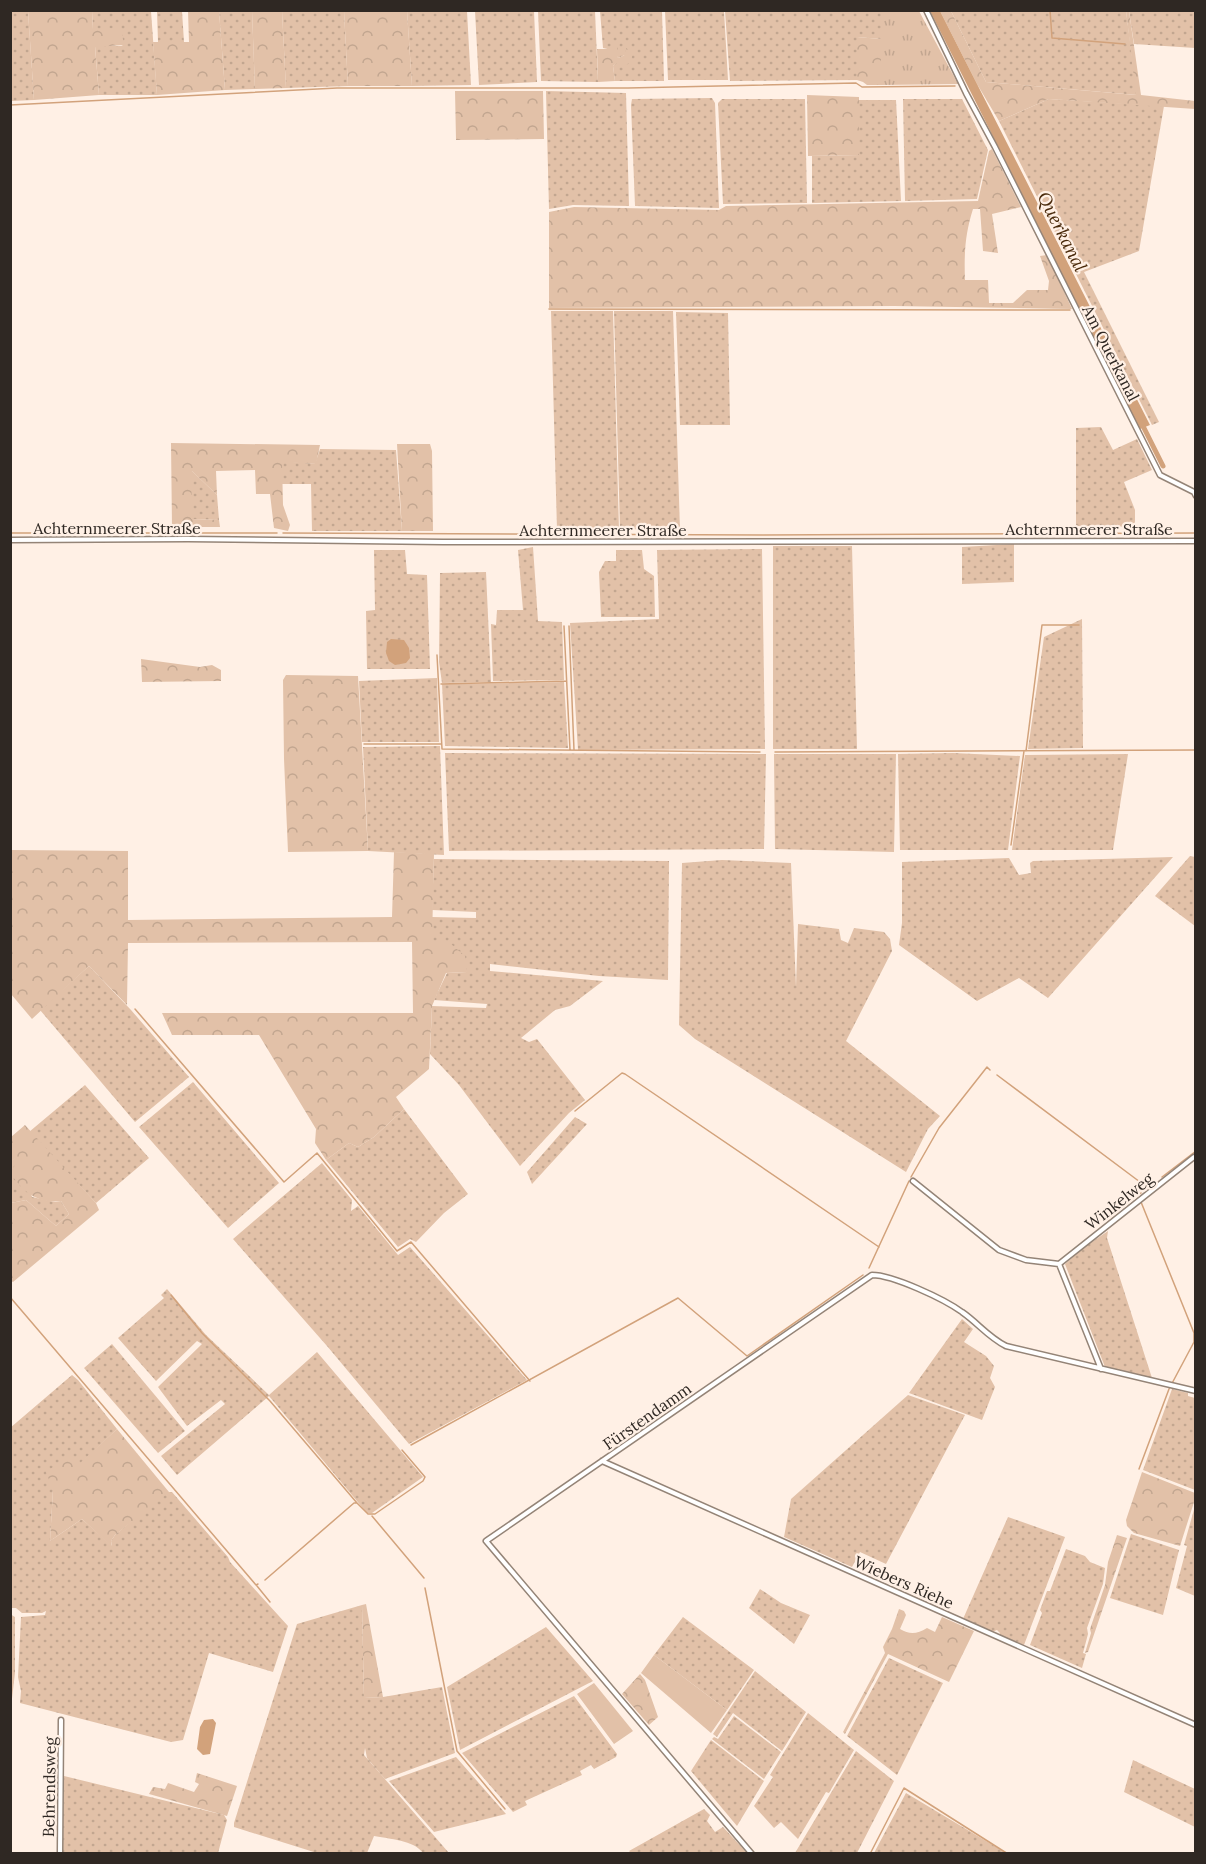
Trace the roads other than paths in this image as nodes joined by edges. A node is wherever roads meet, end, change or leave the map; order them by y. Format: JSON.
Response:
{"nodes":[{"id":1,"x":926,"y":10,"type":"edge"},
{"id":2,"x":1196,"y":496,"type":"edge"},
{"id":3,"x":10,"y":540,"type":"edge"},
{"id":4,"x":1196,"y":541,"type":"edge"},
{"id":5,"x":1194,"y":1157,"type":"dead end"},
{"id":6,"x":913,"y":1181,"type":"dead end"},
{"id":7,"x":1059,"y":1264,"type":"junction"},
{"id":8,"x":1102,"y":1370,"type":"junction"},
{"id":9,"x":1196,"y":1391,"type":"edge"},
{"id":10,"x":602,"y":1461,"type":"junction"},
{"id":11,"x":62,"y":1720,"type":"dead end"},
{"id":12,"x":1196,"y":1725,"type":"edge"},
{"id":13,"x":60,"y":1854,"type":"edge"},
{"id":14,"x":752,"y":1854,"type":"edge"}],
"edges":[{"from":1,"to":2,"type":"street","name":"Am Querkanal"},
{"from":3,"to":4,"type":"street","name":"Achternmeerer Straße"},
{"from":5,"to":7,"type":"street","name":"Winkelweg"},
{"from":6,"to":7,"type":"street"},
{"from":7,"to":8,"type":"street"},
{"from":8,"to":9,"type":"street","name":"Fürstendamm"},
{"from":8,"to":10,"type":"street","name":"Fürstendamm"},
{"from":10,"to":12,"type":"street","name":"Wiebers Riehe"},
{"from":10,"to":14,"type":"street","name":"Fürstendamm"},
{"from":11,"to":13,"type":"street","name":"Behrendsweg"}]}
